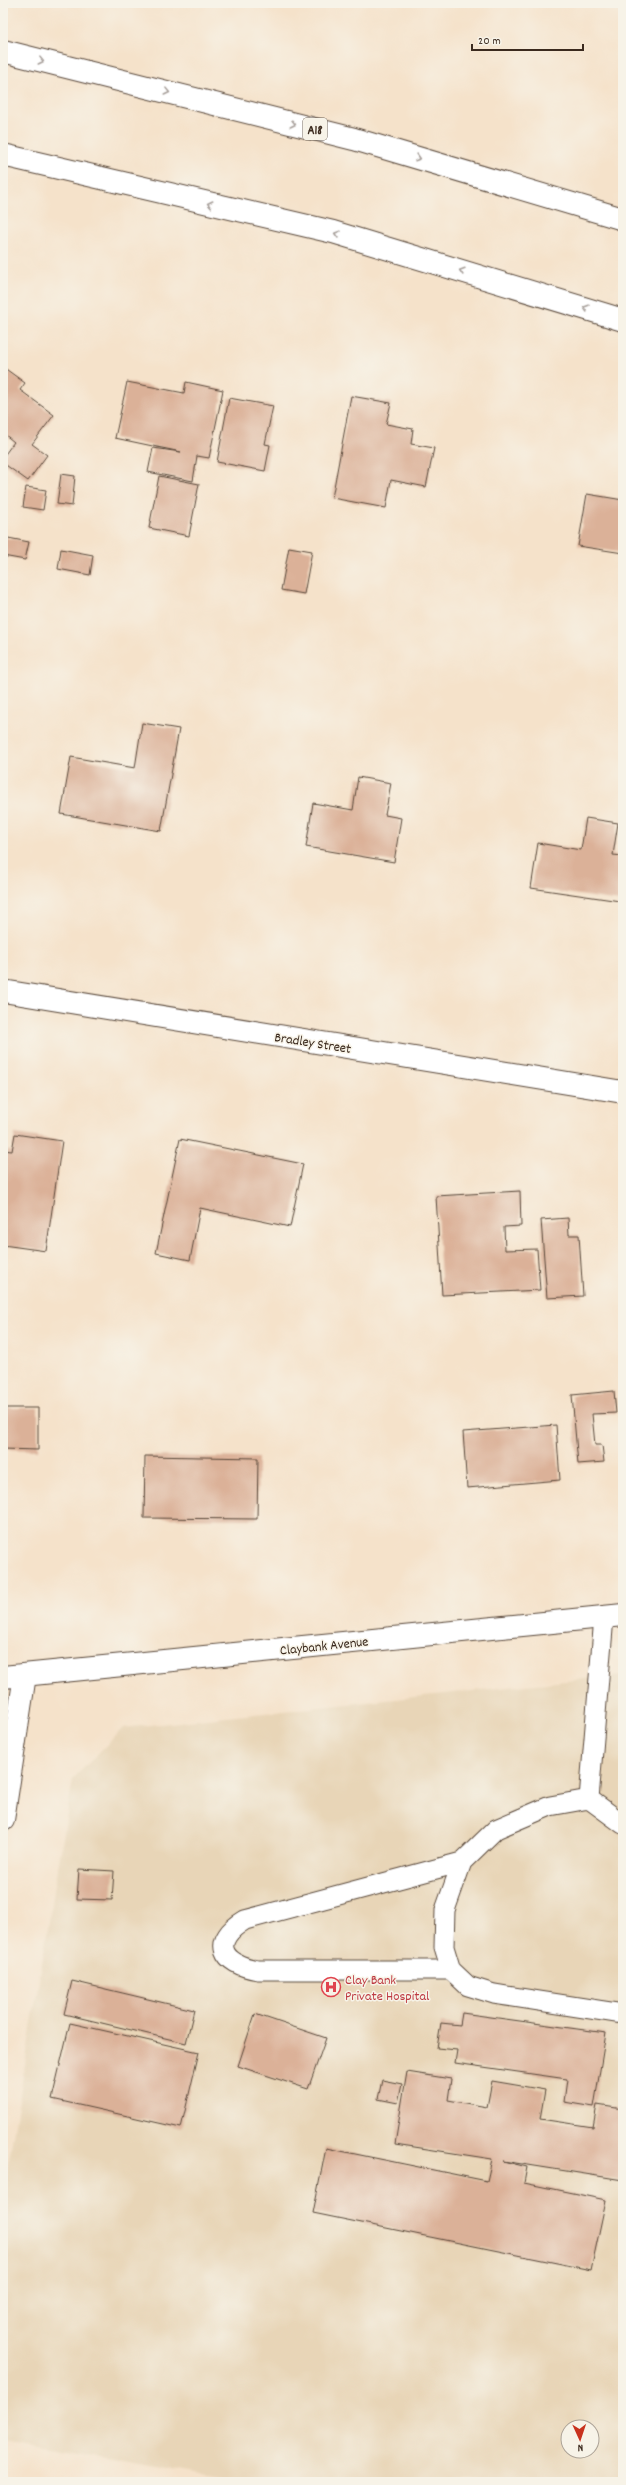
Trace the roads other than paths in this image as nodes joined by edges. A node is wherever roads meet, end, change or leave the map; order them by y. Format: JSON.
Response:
{"nodes":[{"id":1,"x":3,"y":51,"type":"edge"},
{"id":2,"x":3,"y":155,"type":"edge"},
{"id":3,"x":623,"y":219,"type":"edge"},
{"id":4,"x":623,"y":320,"type":"edge"},
{"id":5,"x":3,"y":991,"type":"edge"},
{"id":6,"x":623,"y":1092,"type":"edge"},
{"id":7,"x":614,"y":1616,"type":"edge"},
{"id":8,"x":25,"y":1675,"type":"junction"},
{"id":9,"x":3,"y":1677,"type":"edge"},
{"id":10,"x":589,"y":1799,"type":"junction"},
{"id":11,"x":3,"y":1820,"type":"edge"},
{"id":12,"x":623,"y":1824,"type":"edge"},
{"id":13,"x":462,"y":1862,"type":"junction"},
{"id":14,"x":451,"y":1970,"type":"junction"},
{"id":15,"x":623,"y":2014,"type":"edge"}],
"edges":[{"from":1,"to":3,"type":"main road","number":"A18","one_way":true},
{"from":4,"to":2,"type":"main road","one_way":true},
{"from":5,"to":6,"type":"main road","name":"Bradley Street"},
{"from":7,"to":8,"type":"main road","name":"Claybank Avenue"},
{"from":7,"to":10,"type":"lane"},
{"from":8,"to":9,"type":"main road","name":"Claybank Avenue"},
{"from":8,"to":11,"type":"main road"},
{"from":10,"to":12,"type":"lane"},
{"from":10,"to":13,"type":"lane"},
{"from":13,"to":14,"type":"lane"},
{"from":13,"to":14,"type":"lane"},
{"from":14,"to":15,"type":"lane"}]}
